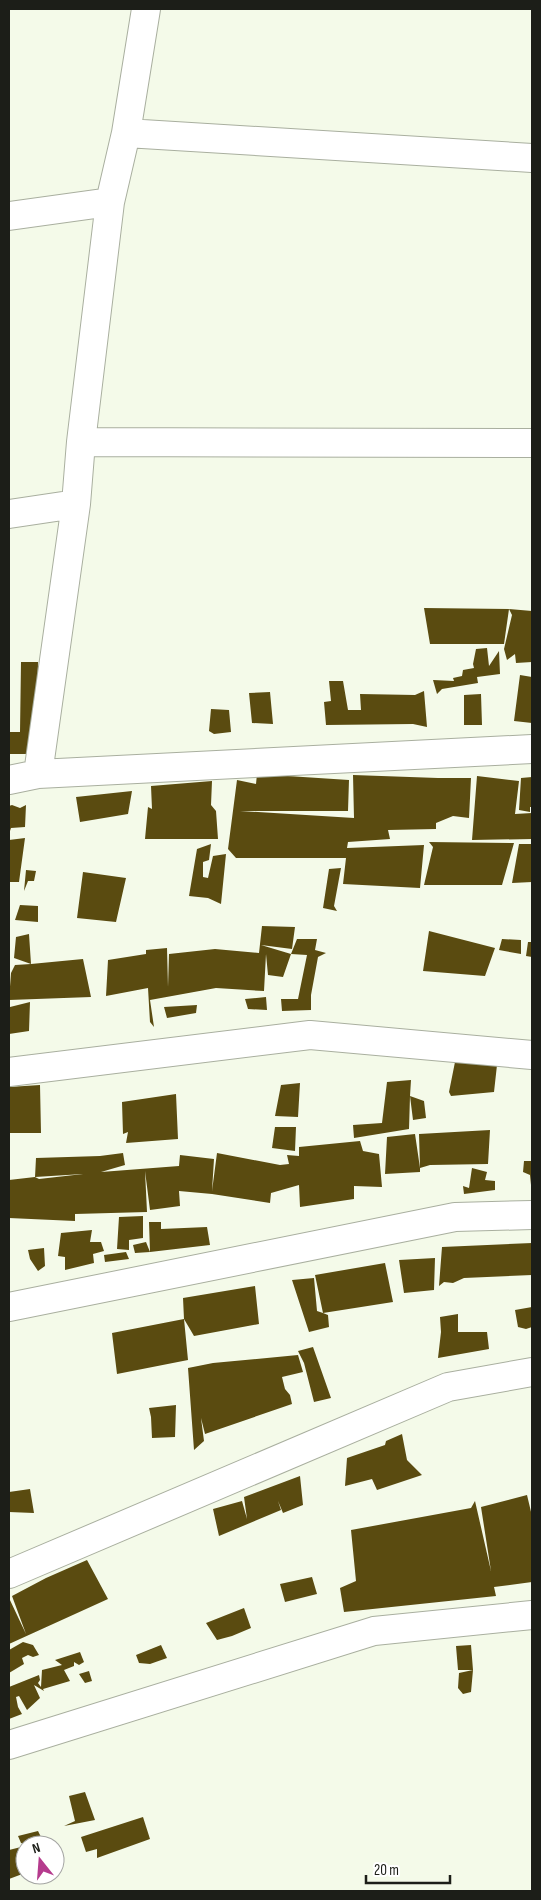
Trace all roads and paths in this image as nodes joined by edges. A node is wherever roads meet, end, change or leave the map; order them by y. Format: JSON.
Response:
{"nodes":[{"id":1,"x":146,"y":9,"type":"edge"},
{"id":2,"x":126,"y":133,"type":"junction"},
{"id":3,"x":532,"y":158,"type":"edge"},
{"id":4,"x":110,"y":202,"type":"junction"},
{"id":5,"x":9,"y":216,"type":"edge"},
{"id":6,"x":81,"y":442,"type":"junction"},
{"id":7,"x":532,"y":443,"type":"edge"},
{"id":8,"x":76,"y":504,"type":"junction"},
{"id":9,"x":9,"y":514,"type":"edge"},
{"id":10,"x":532,"y":749,"type":"edge"},
{"id":11,"x":38,"y":774,"type":"junction"},
{"id":12,"x":9,"y":780,"type":"edge"},
{"id":13,"x":532,"y":1055,"type":"edge"},
{"id":14,"x":9,"y":1072,"type":"edge"},
{"id":15,"x":532,"y":1215,"type":"edge"},
{"id":16,"x":9,"y":1307,"type":"edge"},
{"id":17,"x":532,"y":1372,"type":"edge"},
{"id":18,"x":9,"y":1574,"type":"edge"},
{"id":19,"x":532,"y":1615,"type":"edge"},
{"id":20,"x":9,"y":1746,"type":"edge"}],
"edges":[{"from":1,"to":2,"type":"street"},
{"from":2,"to":3,"type":"street"},
{"from":2,"to":4,"type":"street"},
{"from":4,"to":5,"type":"street"},
{"from":4,"to":6,"type":"street"},
{"from":6,"to":7,"type":"street"},
{"from":6,"to":8,"type":"street"},
{"from":8,"to":9,"type":"street"},
{"from":8,"to":11,"type":"street"},
{"from":10,"to":11,"type":"street"},
{"from":11,"to":12,"type":"street"},
{"from":13,"to":14,"type":"street"},
{"from":15,"to":16,"type":"street"},
{"from":17,"to":18,"type":"street"},
{"from":19,"to":20,"type":"street"}]}
